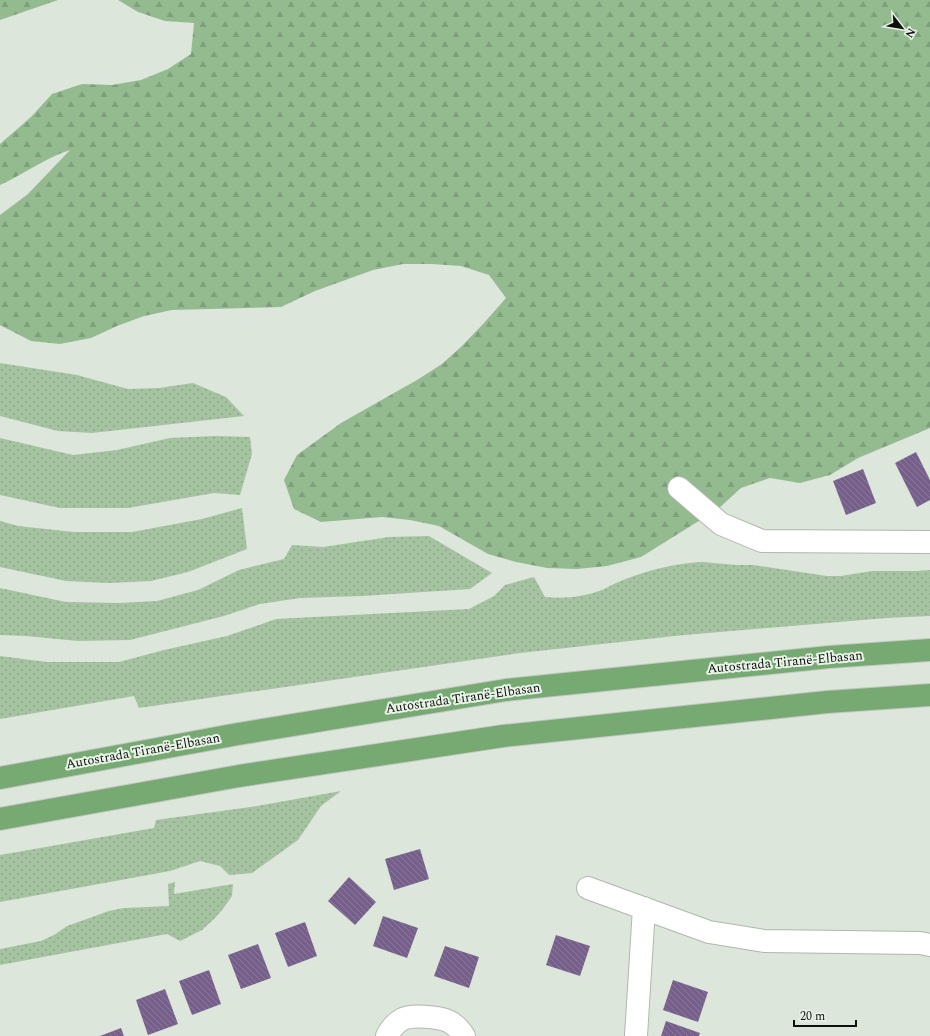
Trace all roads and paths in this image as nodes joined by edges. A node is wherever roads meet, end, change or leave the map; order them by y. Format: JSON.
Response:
{"nodes":[{"id":1,"x":680,"y":488,"type":"dead end"},
{"id":2,"x":930,"y":542,"type":"edge"},
{"id":3,"x":930,"y":650,"type":"edge"},
{"id":4,"x":930,"y":695,"type":"edge"},
{"id":5,"x":0,"y":778,"type":"edge"},
{"id":6,"x":0,"y":819,"type":"edge"},
{"id":7,"x":588,"y":888,"type":"dead end"},
{"id":8,"x":644,"y":908,"type":"junction"},
{"id":9,"x":930,"y":945,"type":"edge"},
{"id":10,"x":387,"y":1036,"type":"edge"},
{"id":11,"x":464,"y":1036,"type":"edge"},
{"id":12,"x":636,"y":1036,"type":"edge"}],
"edges":[{"from":1,"to":2,"type":"street"},
{"from":3,"to":5,"type":"highway","name":"Autostrada Tiranë-Elbasan"},
{"from":4,"to":6,"type":"highway"},
{"from":7,"to":8,"type":"street"},
{"from":8,"to":9,"type":"street"},
{"from":8,"to":12,"type":"street"},
{"from":10,"to":11,"type":"street"}]}
